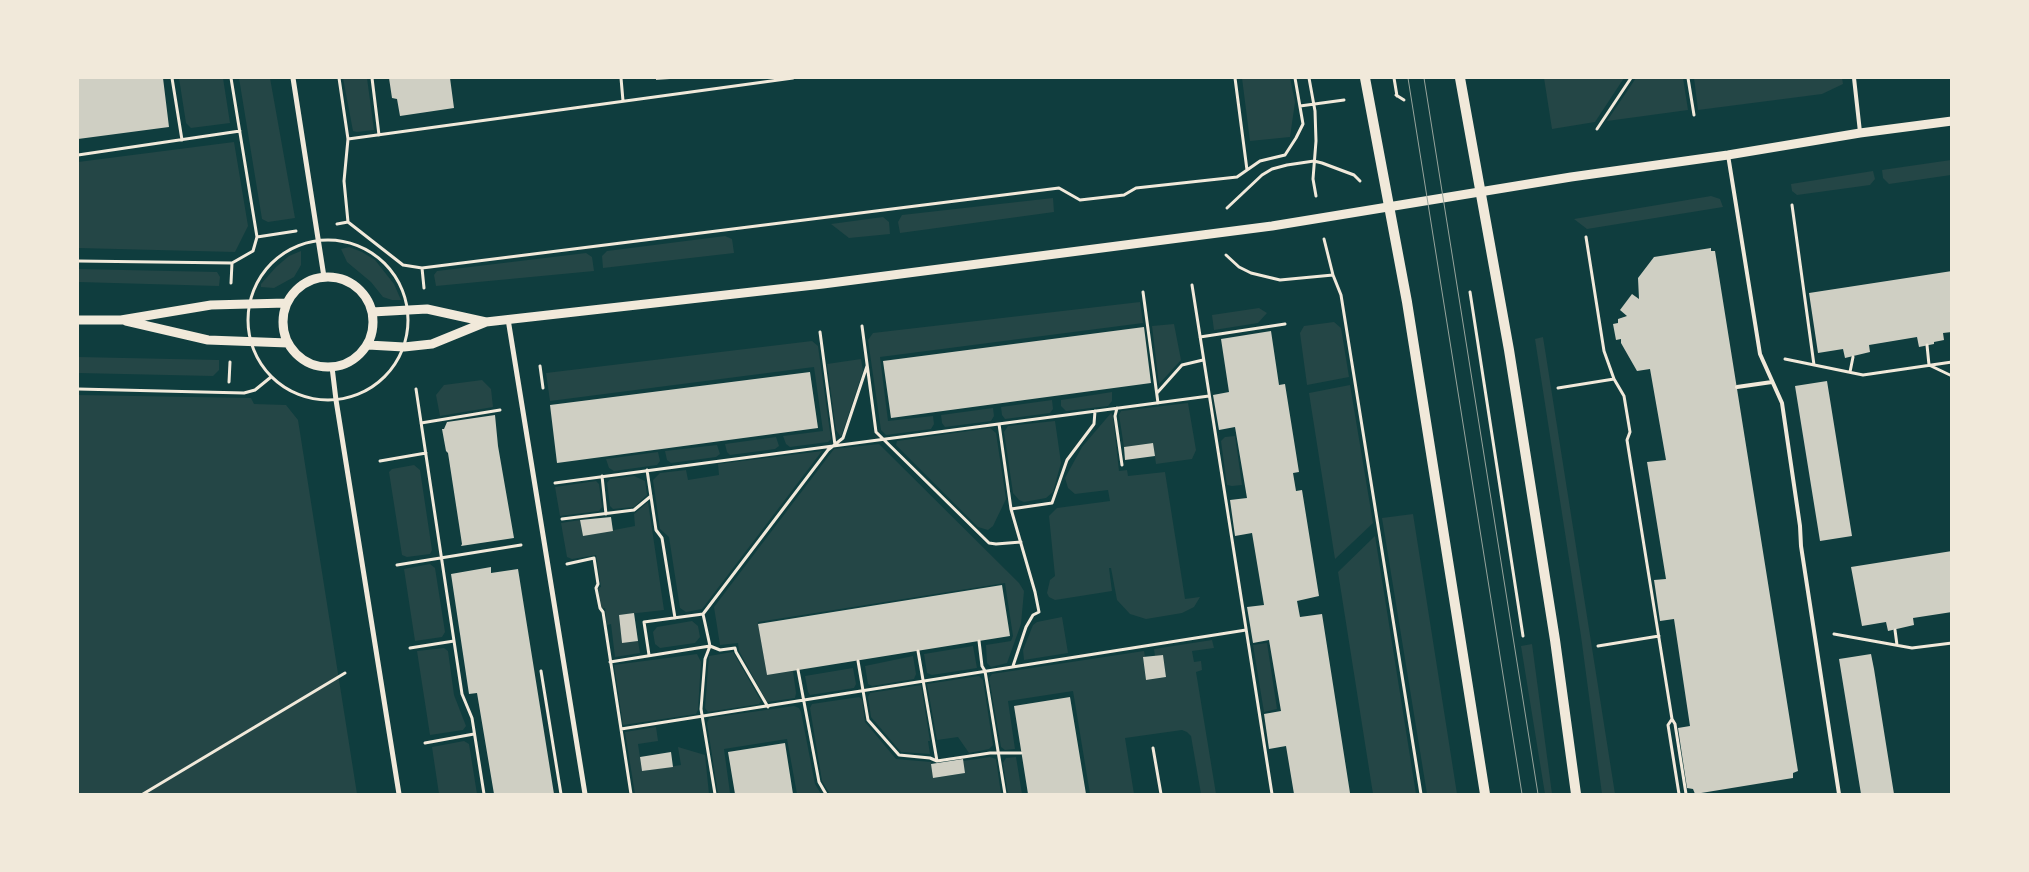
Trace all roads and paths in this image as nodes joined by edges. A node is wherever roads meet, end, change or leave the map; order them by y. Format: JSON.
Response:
{"nodes":[{"id":1,"x":172,"y":78,"type":"edge"},
{"id":2,"x":232,"y":78,"type":"edge"},
{"id":3,"x":293,"y":78,"type":"edge"},
{"id":4,"x":339,"y":78,"type":"edge"},
{"id":5,"x":372,"y":78,"type":"edge"},
{"id":6,"x":621,"y":78,"type":"edge"},
{"id":7,"x":793,"y":78,"type":"edge"},
{"id":8,"x":1235,"y":78,"type":"edge"},
{"id":9,"x":1295,"y":78,"type":"edge"},
{"id":10,"x":1309,"y":78,"type":"edge"},
{"id":11,"x":1364,"y":78,"type":"edge"},
{"id":12,"x":1394,"y":78,"type":"edge"},
{"id":13,"x":1460,"y":78,"type":"edge"},
{"id":14,"x":1631,"y":78,"type":"edge"},
{"id":15,"x":1688,"y":78,"type":"edge"},
{"id":16,"x":1854,"y":78,"type":"edge"},
{"id":17,"x":1391,"y":92,"type":"dead end"},
{"id":18,"x":1397,"y":96,"type":"junction"},
{"id":19,"x":1344,"y":100,"type":"dead end"},
{"id":20,"x":1404,"y":100,"type":"dead end"},
{"id":21,"x":623,"y":101,"type":"junction"},
{"id":22,"x":1314,"y":104,"type":"junction"},
{"id":23,"x":1300,"y":106,"type":"junction"},
{"id":24,"x":1694,"y":115,"type":"dead end"},
{"id":25,"x":1952,"y":121,"type":"edge"},
{"id":26,"x":1598,"y":128,"type":"dead end"},
{"id":27,"x":240,"y":131,"type":"junction"},
{"id":28,"x":1860,"y":132,"type":"junction"},
{"id":29,"x":379,"y":135,"type":"junction"},
{"id":30,"x":348,"y":139,"type":"junction"},
{"id":31,"x":182,"y":140,"type":"junction"},
{"id":32,"x":78,"y":154,"type":"edge"},
{"id":33,"x":1728,"y":154,"type":"junction"},
{"id":34,"x":1314,"y":161,"type":"junction"},
{"id":35,"x":1247,"y":170,"type":"junction"},
{"id":36,"x":1313,"y":179,"type":"dead end"},
{"id":37,"x":1481,"y":191,"type":"junction"},
{"id":38,"x":1792,"y":205,"type":"dead end"},
{"id":39,"x":1390,"y":207,"type":"junction"},
{"id":40,"x":348,"y":222,"type":"junction"},
{"id":41,"x":334,"y":224,"type":"dead end"},
{"id":42,"x":297,"y":231,"type":"dead end"},
{"id":43,"x":1201,"y":235,"type":"junction"},
{"id":44,"x":257,"y":237,"type":"junction"},
{"id":45,"x":1586,"y":237,"type":"dead end"},
{"id":46,"x":340,"y":241,"type":"dead end"},
{"id":47,"x":297,"y":246,"type":"dead end"},
{"id":48,"x":1327,"y":255,"type":"dead end"},
{"id":49,"x":78,"y":261,"type":"edge"},
{"id":50,"x":232,"y":263,"type":"junction"},
{"id":51,"x":422,"y":268,"type":"junction"},
{"id":52,"x":1333,"y":275,"type":"junction"},
{"id":53,"x":324,"y":277,"type":"junction"},
{"id":54,"x":1192,"y":285,"type":"dead end"},
{"id":55,"x":231,"y":288,"type":"dead end"},
{"id":56,"x":253,"y":290,"type":"dead end"},
{"id":57,"x":425,"y":291,"type":"dead end"},
{"id":58,"x":1143,"y":292,"type":"dead end"},
{"id":59,"x":1470,"y":292,"type":"dead end"},
{"id":60,"x":406,"y":300,"type":"dead end"},
{"id":61,"x":286,"y":303,"type":"junction"},
{"id":62,"x":372,"y":312,"type":"junction"},
{"id":63,"x":78,"y":320,"type":"edge"},
{"id":64,"x":121,"y":320,"type":"junction"},
{"id":65,"x":508,"y":320,"type":"junction"},
{"id":66,"x":486,"y":322,"type":"junction"},
{"id":67,"x":1285,"y":324,"type":"dead end"},
{"id":68,"x":862,"y":326,"type":"dead end"},
{"id":69,"x":820,"y":332,"type":"dead end"},
{"id":70,"x":1200,"y":338,"type":"junction"},
{"id":71,"x":288,"y":344,"type":"junction"},
{"id":72,"x":368,"y":345,"type":"junction"},
{"id":73,"x":1926,"y":346,"type":"dead end"},
{"id":74,"x":1760,"y":354,"type":"junction"},
{"id":75,"x":230,"y":356,"type":"dead end"},
{"id":76,"x":1853,"y":357,"type":"dead end"},
{"id":77,"x":257,"y":358,"type":"dead end"},
{"id":78,"x":1203,"y":360,"type":"junction"},
{"id":79,"x":1952,"y":362,"type":"edge"},
{"id":80,"x":396,"y":364,"type":"dead end"},
{"id":81,"x":1814,"y":365,"type":"junction"},
{"id":82,"x":1929,"y":365,"type":"junction"},
{"id":83,"x":867,"y":366,"type":"junction"},
{"id":84,"x":332,"y":367,"type":"junction"},
{"id":85,"x":1850,"y":372,"type":"junction"},
{"id":86,"x":1952,"y":376,"type":"edge"},
{"id":87,"x":271,"y":377,"type":"junction"},
{"id":88,"x":1614,"y":379,"type":"junction"},
{"id":89,"x":229,"y":382,"type":"dead end"},
{"id":90,"x":1772,"y":382,"type":"junction"},
{"id":91,"x":1737,"y":387,"type":"dead end"},
{"id":92,"x":1558,"y":388,"type":"dead end"},
{"id":93,"x":78,"y":389,"type":"edge"},
{"id":94,"x":416,"y":389,"type":"dead end"},
{"id":95,"x":367,"y":390,"type":"dead end"},
{"id":96,"x":1157,"y":394,"type":"junction"},
{"id":97,"x":1209,"y":396,"type":"junction"},
{"id":98,"x":303,"y":397,"type":"dead end"},
{"id":99,"x":1158,"y":403,"type":"junction"},
{"id":100,"x":1117,"y":408,"type":"junction"},
{"id":101,"x":500,"y":410,"type":"dead end"},
{"id":102,"x":1094,"y":411,"type":"junction"},
{"id":103,"x":421,"y":423,"type":"junction"},
{"id":104,"x":999,"y":424,"type":"junction"},
{"id":105,"x":882,"y":439,"type":"junction"},
{"id":106,"x":835,"y":445,"type":"junction"},
{"id":107,"x":426,"y":453,"type":"junction"},
{"id":108,"x":380,"y":461,"type":"dead end"},
{"id":109,"x":1122,"y":465,"type":"dead end"},
{"id":110,"x":647,"y":470,"type":"junction"},
{"id":111,"x":602,"y":476,"type":"junction"},
{"id":112,"x":536,"y":485,"type":"junction"},
{"id":113,"x":651,"y":496,"type":"junction"},
{"id":114,"x":1011,"y":508,"type":"junction"},
{"id":115,"x":606,"y":514,"type":"junction"},
{"id":116,"x":542,"y":522,"type":"junction"},
{"id":117,"x":1021,"y":542,"type":"junction"},
{"id":118,"x":522,"y":545,"type":"dead end"},
{"id":119,"x":441,"y":558,"type":"junction"},
{"id":120,"x":396,"y":565,"type":"dead end"},
{"id":121,"x":549,"y":568,"type":"junction"},
{"id":122,"x":703,"y":614,"type":"junction"},
{"id":123,"x":675,"y":618,"type":"junction"},
{"id":124,"x":1246,"y":630,"type":"junction"},
{"id":125,"x":1895,"y":630,"type":"dead end"},
{"id":126,"x":1814,"y":631,"type":"junction"},
{"id":127,"x":1523,"y":636,"type":"dead end"},
{"id":128,"x":1658,"y":636,"type":"junction"},
{"id":129,"x":454,"y":641,"type":"junction"},
{"id":130,"x":979,"y":641,"type":"dead end"},
{"id":131,"x":1952,"y":642,"type":"edge"},
{"id":132,"x":1897,"y":645,"type":"junction"},
{"id":133,"x":710,"y":646,"type":"junction"},
{"id":134,"x":1598,"y":646,"type":"dead end"},
{"id":135,"x":410,"y":648,"type":"dead end"},
{"id":136,"x":918,"y":650,"type":"dead end"},
{"id":137,"x":649,"y":655,"type":"junction"},
{"id":138,"x":858,"y":660,"type":"dead end"},
{"id":139,"x":610,"y":662,"type":"junction"},
{"id":140,"x":1013,"y":666,"type":"junction"},
{"id":141,"x":798,"y":670,"type":"dead end"},
{"id":142,"x":985,"y":671,"type":"junction"},
{"id":143,"x":345,"y":673,"type":"dead end"},
{"id":144,"x":923,"y":681,"type":"junction"},
{"id":145,"x":863,"y":691,"type":"junction"},
{"id":146,"x":803,"y":701,"type":"junction"},
{"id":147,"x":768,"y":707,"type":"junction"},
{"id":148,"x":702,"y":717,"type":"junction"},
{"id":149,"x":1672,"y":719,"type":"junction"},
{"id":150,"x":621,"y":729,"type":"junction"},
{"id":151,"x":474,"y":734,"type":"junction"},
{"id":152,"x":425,"y":742,"type":"dead end"},
{"id":153,"x":1153,"y":748,"type":"dead end"},
{"id":154,"x":1021,"y":753,"type":"dead end"},
{"id":155,"x":998,"y":754,"type":"junction"},
{"id":156,"x":937,"y":761,"type":"junction"},
{"id":157,"x":143,"y":794,"type":"edge"},
{"id":158,"x":399,"y":794,"type":"edge"},
{"id":159,"x":484,"y":794,"type":"edge"},
{"id":160,"x":585,"y":794,"type":"edge"},
{"id":161,"x":632,"y":794,"type":"edge"},
{"id":162,"x":715,"y":794,"type":"edge"},
{"id":163,"x":826,"y":794,"type":"edge"},
{"id":164,"x":1005,"y":794,"type":"edge"},
{"id":165,"x":1161,"y":794,"type":"edge"},
{"id":166,"x":1272,"y":794,"type":"edge"},
{"id":167,"x":1421,"y":794,"type":"edge"},
{"id":168,"x":1485,"y":794,"type":"edge"},
{"id":169,"x":1576,"y":794,"type":"edge"},
{"id":170,"x":1678,"y":794,"type":"edge"},
{"id":171,"x":1686,"y":794,"type":"edge"},
{"id":172,"x":1839,"y":794,"type":"edge"}],
"edges":[{"from":1,"to":31,"type":"path"},
{"from":2,"to":27,"type":"path"},
{"from":3,"to":53,"type":"street"},
{"from":4,"to":30,"type":"path"},
{"from":5,"to":29,"type":"path"},
{"from":6,"to":21,"type":"path"},
{"from":7,"to":21,"type":"path"},
{"from":8,"to":35,"type":"path"},
{"from":9,"to":23,"type":"path"},
{"from":10,"to":22,"type":"path"},
{"from":11,"to":39,"type":"main road"},
{"from":12,"to":18,"type":"path"},
{"from":13,"to":37,"type":"main road"},
{"from":14,"to":26,"type":"path"},
{"from":15,"to":24,"type":"path"},
{"from":16,"to":28,"type":"lane"},
{"from":17,"to":18,"type":"path"},
{"from":18,"to":20,"type":"path"},
{"from":19,"to":22,"type":"path"},
{"from":21,"to":29,"type":"path"},
{"from":22,"to":23,"type":"path"},
{"from":22,"to":34,"type":"path"},
{"from":23,"to":35,"type":"path"},
{"from":25,"to":28,"type":"street"},
{"from":27,"to":31,"type":"path"},
{"from":27,"to":44,"type":"path"},
{"from":28,"to":33,"type":"street"},
{"from":29,"to":30,"type":"path"},
{"from":30,"to":40,"type":"path"},
{"from":31,"to":32,"type":"path"},
{"from":33,"to":37,"type":"street"},
{"from":33,"to":74,"type":"lane"},
{"from":34,"to":36,"type":"path"},
{"from":34,"to":39,"type":"path"},
{"from":34,"to":43,"type":"path"},
{"from":35,"to":51,"type":"path"},
{"from":37,"to":39,"type":"street"},
{"from":37,"to":169,"type":"main road"},
{"from":38,"to":81,"type":"path"},
{"from":39,"to":43,"type":"street"},
{"from":39,"to":168,"type":"main road"},
{"from":40,"to":41,"type":"path"},
{"from":40,"to":51,"type":"path"},
{"from":42,"to":44,"type":"path"},
{"from":43,"to":52,"type":"path"},
{"from":43,"to":65,"type":"street"},
{"from":44,"to":50,"type":"path"},
{"from":45,"to":88,"type":"path"},
{"from":46,"to":60,"type":"path"},
{"from":47,"to":56,"type":"path"},
{"from":48,"to":52,"type":"path"},
{"from":49,"to":50,"type":"path"},
{"from":50,"to":55,"type":"path"},
{"from":51,"to":57,"type":"path"},
{"from":52,"to":167,"type":"path"},
{"from":53,"to":61,"type":"street"},
{"from":53,"to":62,"type":"street"},
{"from":54,"to":70,"type":"path"},
{"from":58,"to":96,"type":"path"},
{"from":59,"to":127,"type":"path"},
{"from":61,"to":64,"type":"street"},
{"from":61,"to":71,"type":"street"},
{"from":62,"to":66,"type":"street"},
{"from":62,"to":72,"type":"street"},
{"from":63,"to":64,"type":"street"},
{"from":64,"to":71,"type":"street"},
{"from":65,"to":66,"type":"street"},
{"from":65,"to":112,"type":"street"},
{"from":66,"to":72,"type":"street"},
{"from":67,"to":70,"type":"path"},
{"from":68,"to":83,"type":"path"},
{"from":69,"to":106,"type":"path"},
{"from":70,"to":78,"type":"path"},
{"from":71,"to":84,"type":"street"},
{"from":72,"to":84,"type":"street"},
{"from":73,"to":82,"type":"path"},
{"from":74,"to":81,"type":"path"},
{"from":74,"to":90,"type":"lane"},
{"from":75,"to":89,"type":"path"},
{"from":76,"to":85,"type":"path"},
{"from":77,"to":87,"type":"path"},
{"from":78,"to":96,"type":"path"},
{"from":78,"to":97,"type":"path"},
{"from":79,"to":82,"type":"path"},
{"from":80,"to":95,"type":"path"},
{"from":81,"to":85,"type":"path"},
{"from":82,"to":85,"type":"path"},
{"from":82,"to":86,"type":"path"},
{"from":83,"to":105,"type":"path"},
{"from":83,"to":106,"type":"path"},
{"from":84,"to":158,"type":"street"},
{"from":87,"to":93,"type":"path"},
{"from":87,"to":98,"type":"path"},
{"from":88,"to":92,"type":"path"},
{"from":88,"to":128,"type":"path"},
{"from":90,"to":91,"type":"lane"},
{"from":90,"to":126,"type":"lane"},
{"from":94,"to":103,"type":"path"},
{"from":96,"to":99,"type":"path"},
{"from":97,"to":99,"type":"path"},
{"from":97,"to":124,"type":"path"},
{"from":99,"to":100,"type":"path"},
{"from":100,"to":102,"type":"path"},
{"from":100,"to":109,"type":"path"},
{"from":101,"to":103,"type":"path"},
{"from":102,"to":104,"type":"path"},
{"from":102,"to":114,"type":"path"},
{"from":103,"to":107,"type":"path"},
{"from":104,"to":105,"type":"path"},
{"from":104,"to":114,"type":"path"},
{"from":105,"to":106,"type":"path"},
{"from":105,"to":117,"type":"path"},
{"from":106,"to":110,"type":"path"},
{"from":106,"to":122,"type":"path"},
{"from":107,"to":108,"type":"path"},
{"from":107,"to":119,"type":"path"},
{"from":110,"to":111,"type":"path"},
{"from":110,"to":113,"type":"path"},
{"from":111,"to":112,"type":"path"},
{"from":111,"to":115,"type":"path"},
{"from":112,"to":116,"type":"street"},
{"from":113,"to":115,"type":"path"},
{"from":113,"to":123,"type":"path"},
{"from":114,"to":117,"type":"path"},
{"from":115,"to":116,"type":"path"},
{"from":116,"to":121,"type":"street"},
{"from":117,"to":140,"type":"path"},
{"from":118,"to":119,"type":"path"},
{"from":119,"to":120,"type":"path"},
{"from":119,"to":129,"type":"path"},
{"from":121,"to":139,"type":"path"},
{"from":121,"to":160,"type":"street"},
{"from":122,"to":123,"type":"path"},
{"from":122,"to":133,"type":"path"},
{"from":123,"to":137,"type":"path"},
{"from":124,"to":140,"type":"path"},
{"from":124,"to":166,"type":"path"},
{"from":125,"to":132,"type":"path"},
{"from":126,"to":132,"type":"path"},
{"from":126,"to":172,"type":"lane"},
{"from":128,"to":134,"type":"path"},
{"from":128,"to":149,"type":"path"},
{"from":129,"to":135,"type":"path"},
{"from":129,"to":151,"type":"path"},
{"from":130,"to":142,"type":"path"},
{"from":131,"to":132,"type":"path"},
{"from":133,"to":137,"type":"path"},
{"from":133,"to":147,"type":"path"},
{"from":133,"to":148,"type":"path"},
{"from":136,"to":144,"type":"path"},
{"from":137,"to":139,"type":"path"},
{"from":138,"to":145,"type":"path"},
{"from":139,"to":150,"type":"path"},
{"from":140,"to":142,"type":"path"},
{"from":141,"to":146,"type":"path"},
{"from":142,"to":144,"type":"path"},
{"from":142,"to":155,"type":"path"},
{"from":143,"to":157,"type":"path"},
{"from":144,"to":145,"type":"path"},
{"from":144,"to":156,"type":"path"},
{"from":145,"to":146,"type":"path"},
{"from":145,"to":156,"type":"path"},
{"from":146,"to":147,"type":"path"},
{"from":146,"to":163,"type":"path"},
{"from":147,"to":148,"type":"path"},
{"from":148,"to":150,"type":"path"},
{"from":148,"to":162,"type":"path"},
{"from":149,"to":170,"type":"path"},
{"from":149,"to":171,"type":"path"},
{"from":150,"to":161,"type":"path"},
{"from":151,"to":152,"type":"path"},
{"from":151,"to":159,"type":"path"},
{"from":153,"to":165,"type":"path"},
{"from":154,"to":155,"type":"path"},
{"from":155,"to":156,"type":"path"},
{"from":155,"to":164,"type":"path"}]}
